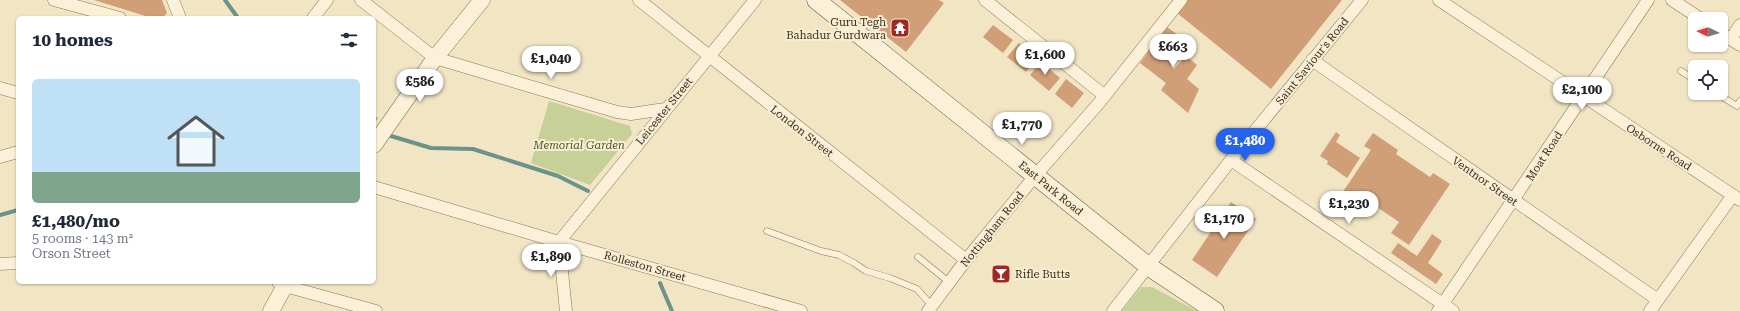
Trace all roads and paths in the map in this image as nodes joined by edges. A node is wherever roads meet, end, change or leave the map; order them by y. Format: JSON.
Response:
{"nodes":[{"id":1,"x":54,"y":0,"type":"edge"},
{"id":2,"x":173,"y":0,"type":"edge"},
{"id":3,"x":327,"y":0,"type":"edge"},
{"id":4,"x":361,"y":0,"type":"edge"},
{"id":5,"x":482,"y":0,"type":"edge"},
{"id":6,"x":639,"y":0,"type":"edge"},
{"id":7,"x":755,"y":0,"type":"edge"},
{"id":8,"x":816,"y":0,"type":"edge"},
{"id":9,"x":985,"y":0,"type":"edge"},
{"id":10,"x":1362,"y":0,"type":"edge"},
{"id":11,"x":1439,"y":0,"type":"edge"},
{"id":12,"x":1648,"y":0,"type":"edge"},
{"id":13,"x":1672,"y":0,"type":"edge"},
{"id":14,"x":1176,"y":2,"type":"edge"},
{"id":15,"x":1690,"y":12,"type":"edge"},
{"id":16,"x":113,"y":16,"type":"edge"},
{"id":17,"x":179,"y":16,"type":"edge"},
{"id":18,"x":314,"y":16,"type":"edge"},
{"id":19,"x":1740,"y":25,"type":"edge"},
{"id":20,"x":1730,"y":39,"type":"edge"},
{"id":21,"x":708,"y":56,"type":"junction"},
{"id":22,"x":435,"y":58,"type":"junction"},
{"id":23,"x":1312,"y":60,"type":"junction"},
{"id":24,"x":1681,"y":71,"type":"dead end"},
{"id":25,"x":1688,"y":76,"type":"edge"},
{"id":26,"x":0,"y":88,"type":"edge"},
{"id":27,"x":16,"y":92,"type":"edge"},
{"id":28,"x":1583,"y":97,"type":"junction"},
{"id":29,"x":1727,"y":100,"type":"edge"},
{"id":30,"x":1740,"y":101,"type":"edge"},
{"id":31,"x":1102,"y":102,"type":"junction"},
{"id":32,"x":666,"y":109,"type":"junction"},
{"id":33,"x":377,"y":140,"type":"edge"},
{"id":34,"x":16,"y":153,"type":"edge"},
{"id":35,"x":0,"y":157,"type":"edge"},
{"id":36,"x":1231,"y":160,"type":"junction"},
{"id":37,"x":1035,"y":176,"type":"junction"},
{"id":38,"x":376,"y":188,"type":"edge"},
{"id":39,"x":1736,"y":198,"type":"edge"},
{"id":40,"x":1514,"y":201,"type":"junction"},
{"id":41,"x":767,"y":231,"type":"dead end"},
{"id":42,"x":560,"y":242,"type":"junction"},
{"id":43,"x":918,"y":257,"type":"dead end"},
{"id":44,"x":966,"y":260,"type":"junction"},
{"id":45,"x":16,"y":263,"type":"edge"},
{"id":46,"x":0,"y":264,"type":"edge"},
{"id":47,"x":1148,"y":266,"type":"junction"},
{"id":48,"x":949,"y":282,"type":"junction"},
{"id":49,"x":283,"y":284,"type":"edge"},
{"id":50,"x":286,"y":284,"type":"edge"},
{"id":51,"x":1658,"y":300,"type":"junction"},
{"id":52,"x":765,"y":306,"type":"edge"},
{"id":53,"x":933,"y":309,"type":"edge"},
{"id":54,"x":1445,"y":309,"type":"edge"},
{"id":55,"x":1211,"y":310,"type":"edge"},
{"id":56,"x":271,"y":311,"type":"edge"},
{"id":57,"x":376,"y":311,"type":"edge"},
{"id":58,"x":566,"y":311,"type":"edge"},
{"id":59,"x":801,"y":311,"type":"edge"},
{"id":60,"x":1113,"y":311,"type":"edge"},
{"id":61,"x":1650,"y":311,"type":"edge"}],
"edges":[{"from":1,"to":16,"type":"street"},
{"from":2,"to":17,"type":"street"},
{"from":3,"to":18,"type":"street"},
{"from":4,"to":22,"type":"street"},
{"from":5,"to":22,"type":"street"},
{"from":6,"to":21,"type":"street","name":"London Street"},
{"from":7,"to":21,"type":"street","name":"Leicester Street"},
{"from":8,"to":37,"type":"main road","name":"East Park Road"},
{"from":9,"to":31,"type":"street"},
{"from":10,"to":23,"type":"street","name":"Saint Saviour's Road"},
{"from":11,"to":28,"type":"street","name":"Osborne Road"},
{"from":12,"to":28,"type":"street","name":"Moat Road"},
{"from":13,"to":15,"type":"street"},
{"from":14,"to":31,"type":"street","name":"Nottingham Road"},
{"from":19,"to":20,"type":"street"},
{"from":21,"to":32,"type":"street","name":"Leicester Street"},
{"from":21,"to":44,"type":"street","name":"London Street"},
{"from":22,"to":32,"type":"street"},
{"from":22,"to":33,"type":"street"},
{"from":23,"to":36,"type":"street","name":"Saint Saviour's Road"},
{"from":23,"to":40,"type":"street","name":"Ventnor Street"},
{"from":24,"to":25,"type":"lane"},
{"from":26,"to":27,"type":"street"},
{"from":28,"to":39,"type":"street","name":"Osborne Road"},
{"from":28,"to":40,"type":"street","name":"Moat Road"},
{"from":29,"to":30,"type":"lane"},
{"from":31,"to":37,"type":"street","name":"Nottingham Road"},
{"from":32,"to":42,"type":"street","name":"Leicester Street"},
{"from":34,"to":35,"type":"street"},
{"from":36,"to":47,"type":"street","name":"Saint Saviour's Road"},
{"from":36,"to":54,"type":"street"},
{"from":37,"to":44,"type":"street","name":"Nottingham Road"},
{"from":37,"to":47,"type":"main road","name":"East Park Road"},
{"from":38,"to":42,"type":"street","name":"Rolleston Street"},
{"from":39,"to":51,"type":"street"},
{"from":40,"to":51,"type":"street","name":"Ventnor Street"},
{"from":40,"to":54,"type":"street","name":"Moat Road"},
{"from":41,"to":53,"type":"lane"},
{"from":42,"to":52,"type":"street","name":"Rolleston Street"},
{"from":42,"to":58,"type":"street"},
{"from":43,"to":48,"type":"lane"},
{"from":44,"to":48,"type":"street","name":"Nottingham Road"},
{"from":45,"to":46,"type":"street"},
{"from":47,"to":55,"type":"main road","name":"East Park Road"},
{"from":47,"to":60,"type":"street","name":"Saint Saviour's Road"},
{"from":48,"to":53,"type":"street","name":"Nottingham Road"},
{"from":49,"to":56,"type":"street"},
{"from":50,"to":57,"type":"street"},
{"from":51,"to":61,"type":"street"},
{"from":52,"to":59,"type":"street","name":"Rolleston Street"}]}
